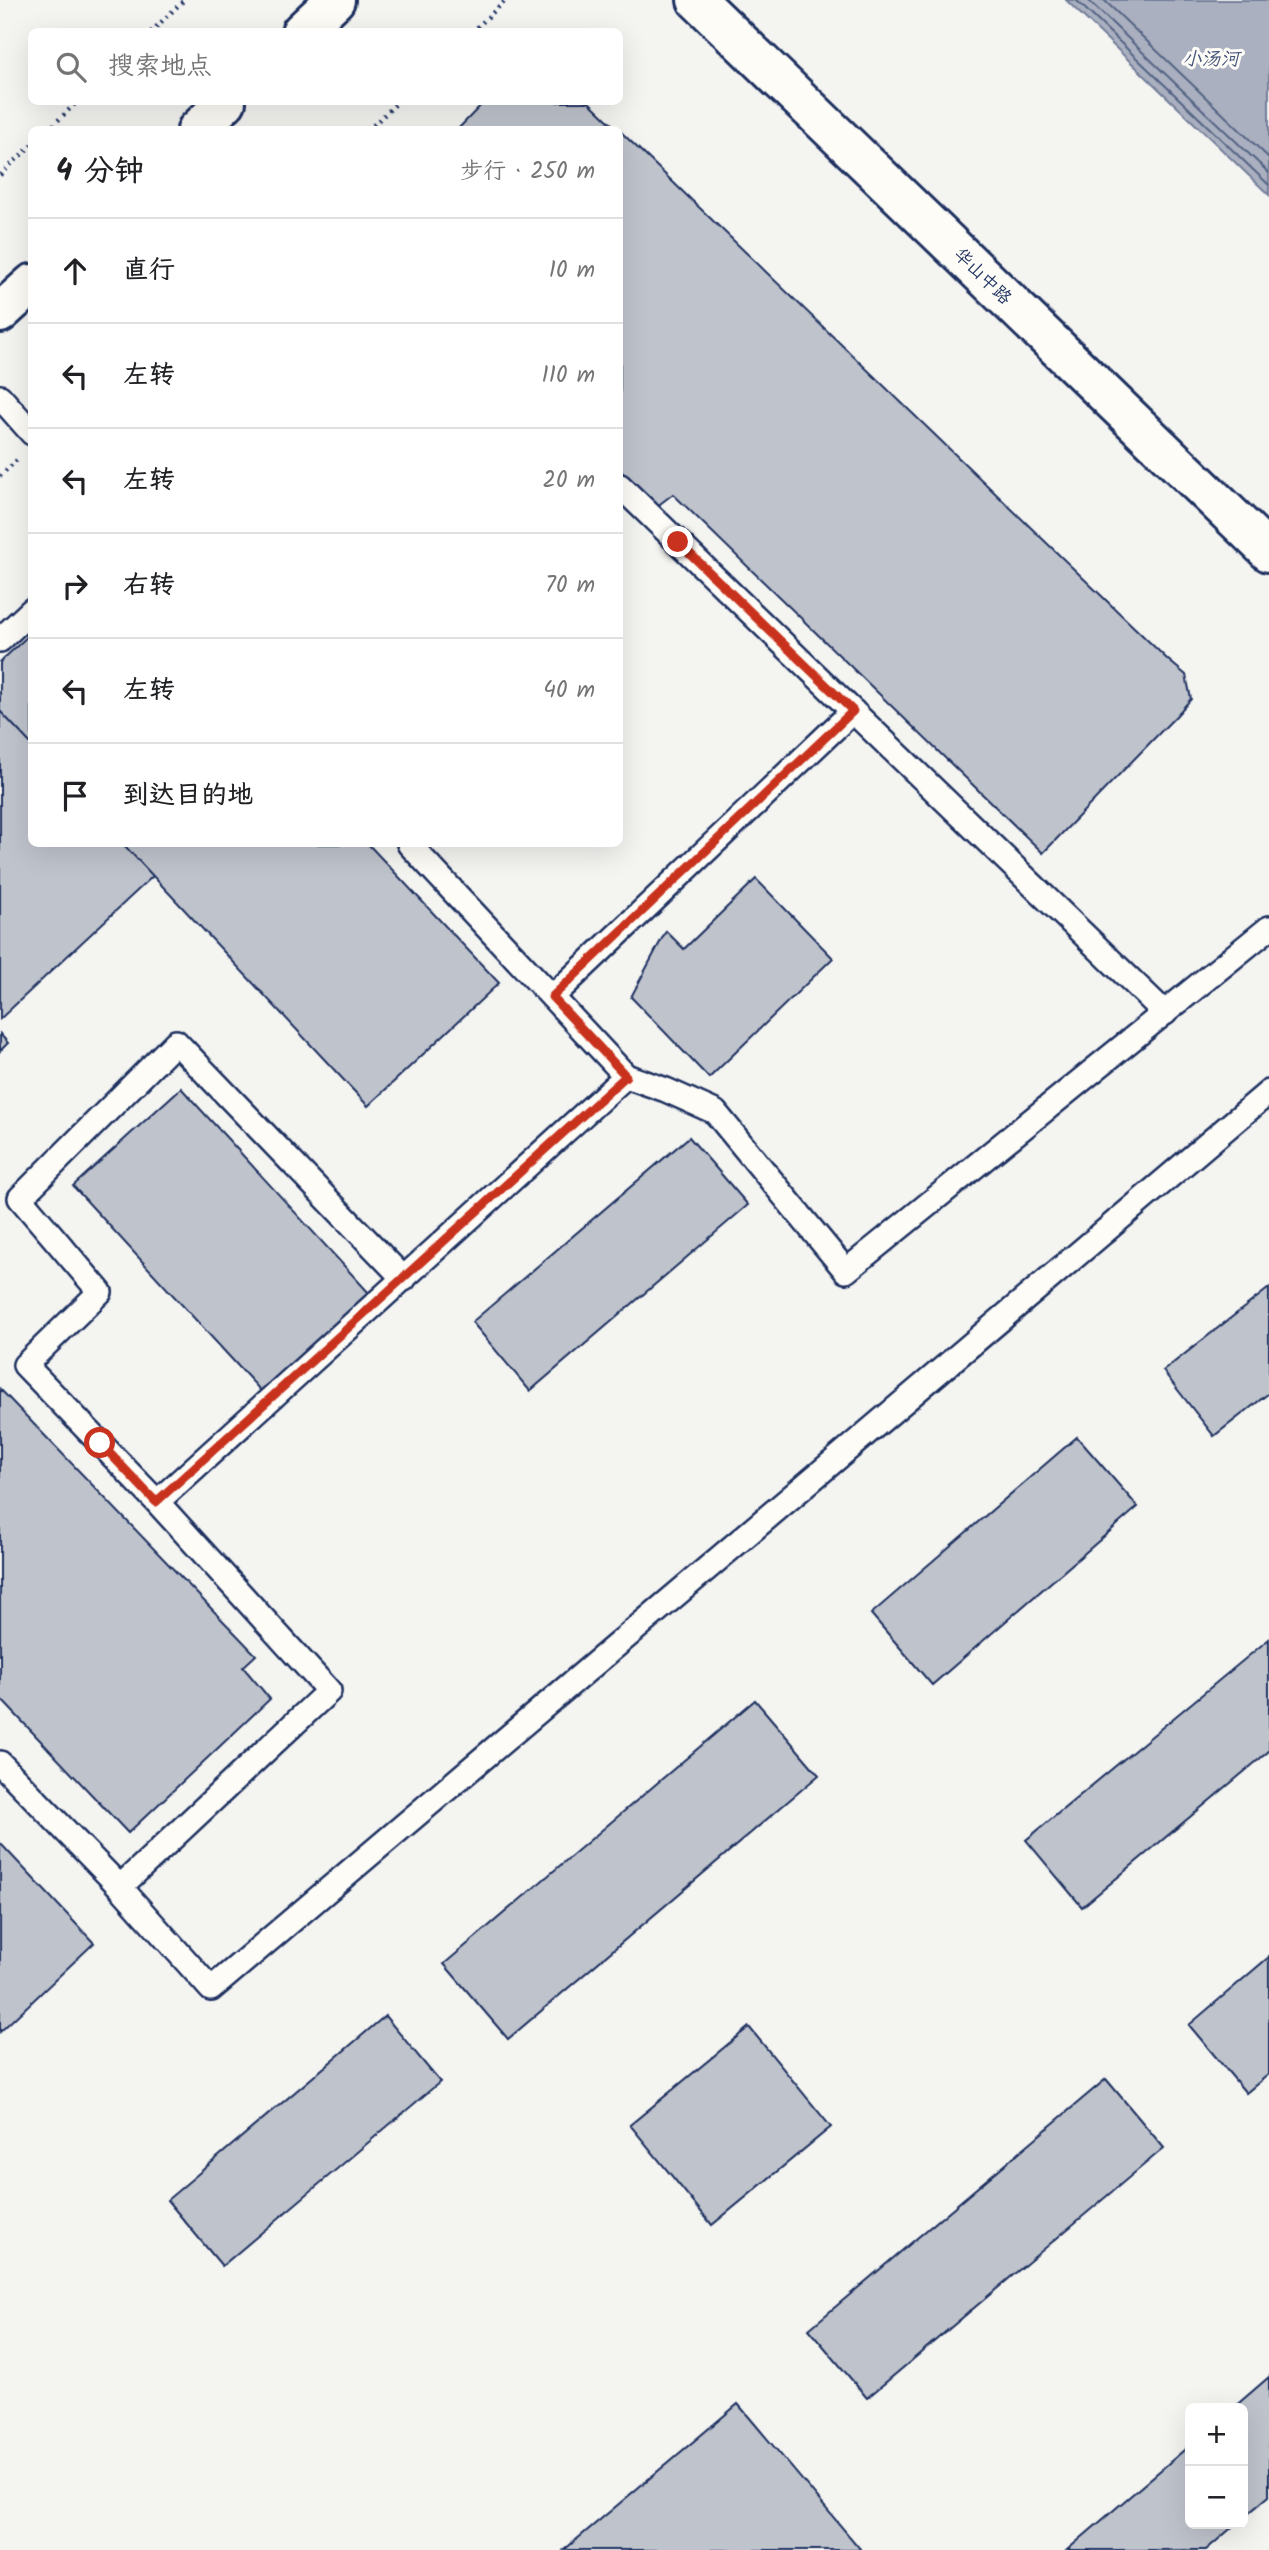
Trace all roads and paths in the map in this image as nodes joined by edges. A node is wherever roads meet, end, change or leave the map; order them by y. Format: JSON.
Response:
{"nodes":[{"id":1,"x":184,"y":0,"type":"edge"},
{"id":2,"x":335,"y":0,"type":"edge"},
{"id":3,"x":506,"y":0,"type":"edge"},
{"id":4,"x":697,"y":0,"type":"edge"},
{"id":5,"x":155,"y":28,"type":"edge"},
{"id":6,"x":305,"y":28,"type":"edge"},
{"id":7,"x":476,"y":28,"type":"edge"},
{"id":8,"x":74,"y":105,"type":"edge"},
{"id":9,"x":223,"y":105,"type":"edge"},
{"id":10,"x":395,"y":105,"type":"edge"},
{"id":11,"x":52,"y":126,"type":"edge"},
{"id":12,"x":201,"y":126,"type":"edge"},
{"id":13,"x":372,"y":126,"type":"edge"},
{"id":14,"x":28,"y":149,"type":"edge"},
{"id":15,"x":0,"y":175,"type":"edge"},
{"id":16,"x":28,"y":288,"type":"edge"},
{"id":17,"x":0,"y":313,"type":"edge"},
{"id":18,"x":0,"y":397,"type":"edge"},
{"id":19,"x":28,"y":428,"type":"edge"},
{"id":20,"x":623,"y":489,"type":"edge"},
{"id":21,"x":1269,"y":552,"type":"edge"},
{"id":22,"x":28,"y":614,"type":"edge"},
{"id":23,"x":0,"y":640,"type":"edge"},
{"id":24,"x":853,"y":711,"type":"junction"},
{"id":25,"x":412,"y":847,"type":"edge"},
{"id":26,"x":1269,"y":928,"type":"edge"},
{"id":27,"x":552,"y":997,"type":"junction"},
{"id":28,"x":1165,"y":1013,"type":"junction"},
{"id":29,"x":626,"y":1076,"type":"junction"},
{"id":30,"x":1269,"y":1092,"type":"edge"},
{"id":31,"x":404,"y":1279,"type":"junction"},
{"id":32,"x":156,"y":1502,"type":"junction"},
{"id":33,"x":0,"y":1763,"type":"edge"},
{"id":34,"x":120,"y":1887,"type":"junction"}],
"edges":[{"from":1,"to":5,"type":"path"},
{"from":2,"to":6,"type":"street"},
{"from":3,"to":7,"type":"path"},
{"from":4,"to":21,"type":"street","name":"华山中路"},
{"from":8,"to":11,"type":"path"},
{"from":9,"to":12,"type":"street"},
{"from":10,"to":13,"type":"path"},
{"from":14,"to":15,"type":"path"},
{"from":16,"to":17,"type":"street"},
{"from":18,"to":19,"type":"lane"},
{"from":20,"to":24,"type":"lane"},
{"from":22,"to":23,"type":"lane"},
{"from":24,"to":27,"type":"lane"},
{"from":24,"to":28,"type":"lane"},
{"from":25,"to":27,"type":"lane"},
{"from":26,"to":28,"type":"lane"},
{"from":27,"to":29,"type":"lane"},
{"from":28,"to":29,"type":"lane"},
{"from":29,"to":31,"type":"lane"},
{"from":30,"to":34,"type":"lane"},
{"from":31,"to":32,"type":"lane"},
{"from":31,"to":32,"type":"lane"},
{"from":32,"to":34,"type":"lane"},
{"from":33,"to":34,"type":"lane"}]}
